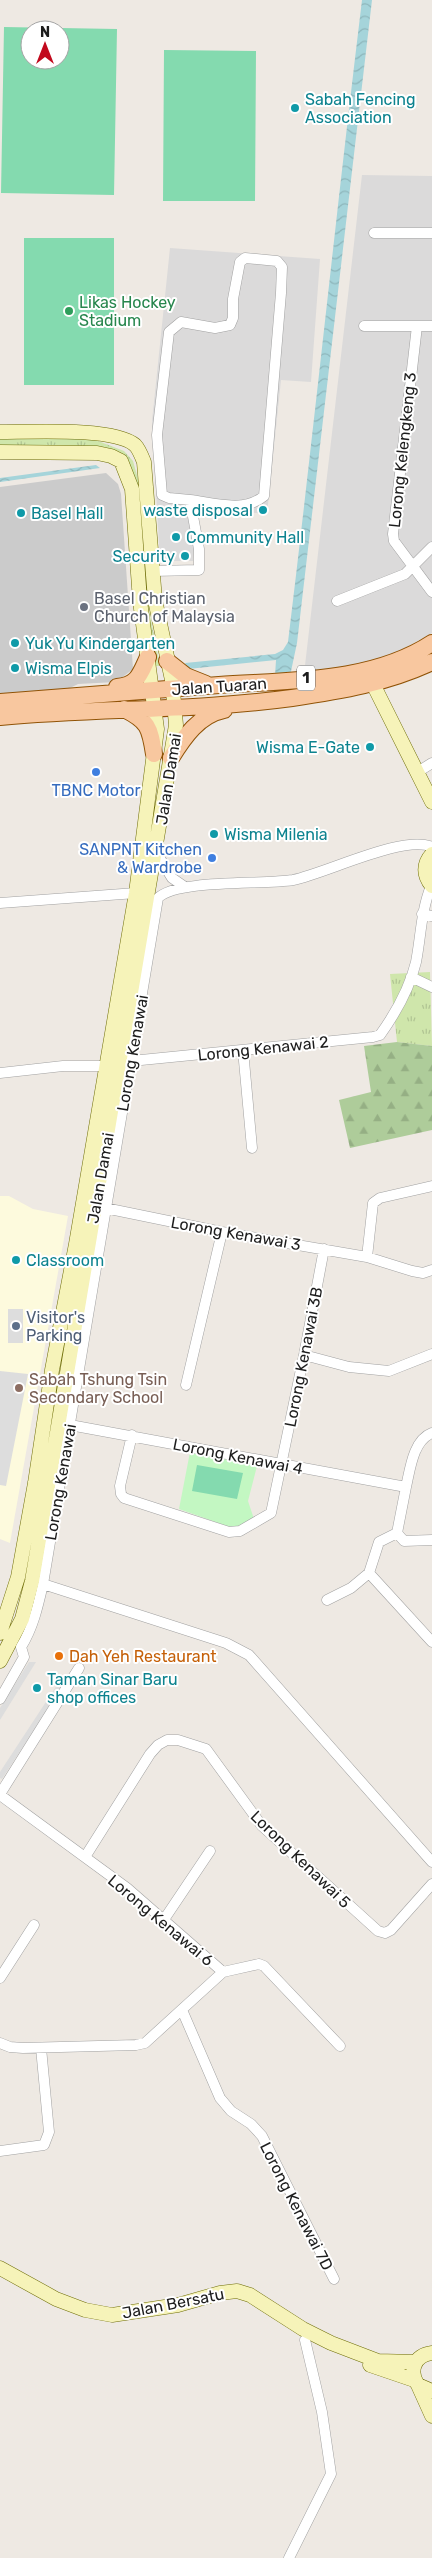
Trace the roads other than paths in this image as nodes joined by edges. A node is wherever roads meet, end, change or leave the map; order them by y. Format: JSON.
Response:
{"nodes":[{"id":1,"x":374,"y":233,"type":"dead end"},
{"id":2,"x":432,"y":233,"type":"edge"},
{"id":3,"x":364,"y":326,"type":"dead end"},
{"id":4,"x":417,"y":326,"type":"junction"},
{"id":5,"x":432,"y":326,"type":"edge"},
{"id":6,"x":0,"y":432,"type":"edge"},
{"id":7,"x":0,"y":452,"type":"edge"},
{"id":8,"x":190,"y":500,"type":"junction"},
{"id":9,"x":432,"y":547,"type":"edge"},
{"id":10,"x":413,"y":567,"type":"junction"},
{"id":11,"x":152,"y":571,"type":"junction"},
{"id":12,"x":432,"y":592,"type":"edge"},
{"id":13,"x":337,"y":601,"type":"dead end"},
{"id":14,"x":432,"y":644,"type":"edge"},
{"id":15,"x":413,"y":656,"type":"junction"},
{"id":16,"x":148,"y":657,"type":"junction"},
{"id":17,"x":167,"y":662,"type":"junction"},
{"id":18,"x":432,"y":662,"type":"edge"},
{"id":19,"x":373,"y":684,"type":"junction"},
{"id":20,"x":220,"y":685,"type":"junction"},
{"id":21,"x":173,"y":689,"type":"junction"},
{"id":22,"x":154,"y":690,"type":"junction"},
{"id":23,"x":64,"y":697,"type":"junction"},
{"id":24,"x":0,"y":702,"type":"edge"},
{"id":25,"x":266,"y":702,"type":"junction"},
{"id":26,"x":156,"y":708,"type":"junction"},
{"id":27,"x":175,"y":708,"type":"junction"},
{"id":28,"x":124,"y":709,"type":"junction"},
{"id":29,"x":0,"y":717,"type":"edge"},
{"id":30,"x":154,"y":754,"type":"junction"},
{"id":31,"x":171,"y":758,"type":"junction"},
{"id":32,"x":432,"y":762,"type":"edge"},
{"id":33,"x":416,"y":772,"type":"junction"},
{"id":34,"x":432,"y":802,"type":"edge"},
{"id":35,"x":432,"y":847,"type":"edge"},
{"id":36,"x":156,"y":852,"type":"junction"},
{"id":37,"x":432,"y":854,"type":"edge"},
{"id":38,"x":432,"y":886,"type":"edge"},
{"id":39,"x":185,"y":887,"type":"junction"},
{"id":40,"x":136,"y":892,"type":"junction"},
{"id":41,"x":0,"y":903,"type":"edge"},
{"id":42,"x":427,"y":915,"type":"edge"},
{"id":43,"x":411,"y":977,"type":"junction"},
{"id":44,"x":432,"y":987,"type":"edge"},
{"id":45,"x":243,"y":1050,"type":"junction"},
{"id":46,"x":131,"y":1061,"type":"junction"},
{"id":47,"x":105,"y":1066,"type":"junction"},
{"id":48,"x":0,"y":1073,"type":"edge"},
{"id":49,"x":252,"y":1148,"type":"dead end"},
{"id":50,"x":432,"y":1186,"type":"edge"},
{"id":51,"x":105,"y":1208,"type":"junction"},
{"id":52,"x":222,"y":1232,"type":"junction"},
{"id":53,"x":324,"y":1249,"type":"junction"},
{"id":54,"x":367,"y":1257,"type":"junction"},
{"id":55,"x":432,"y":1270,"type":"edge"},
{"id":56,"x":432,"y":1354,"type":"edge"},
{"id":57,"x":304,"y":1355,"type":"junction"},
{"id":58,"x":186,"y":1385,"type":"dead end"},
{"id":59,"x":70,"y":1425,"type":"junction"},
{"id":60,"x":432,"y":1433,"type":"edge"},
{"id":61,"x":132,"y":1435,"type":"junction"},
{"id":62,"x":280,"y":1465,"type":"junction"},
{"id":63,"x":406,"y":1487,"type":"junction"},
{"id":64,"x":397,"y":1534,"type":"junction"},
{"id":65,"x":432,"y":1540,"type":"edge"},
{"id":66,"x":369,"y":1573,"type":"junction"},
{"id":67,"x":43,"y":1584,"type":"junction"},
{"id":68,"x":327,"y":1600,"type":"dead end"},
{"id":69,"x":3,"y":1614,"type":"edge"},
{"id":70,"x":0,"y":1633,"type":"edge"},
{"id":71,"x":432,"y":1642,"type":"edge"},
{"id":72,"x":15,"y":1647,"type":"junction"},
{"id":73,"x":0,"y":1661,"type":"edge"},
{"id":74,"x":79,"y":1668,"type":"dead end"},
{"id":75,"x":0,"y":1699,"type":"edge"},
{"id":76,"x":0,"y":1795,"type":"edge"},
{"id":77,"x":210,"y":1851,"type":"dead end"},
{"id":78,"x":85,"y":1857,"type":"junction"},
{"id":79,"x":432,"y":1862,"type":"edge"},
{"id":80,"x":432,"y":1884,"type":"edge"},
{"id":81,"x":163,"y":1921,"type":"junction"},
{"id":82,"x":34,"y":1925,"type":"dead end"},
{"id":83,"x":223,"y":1972,"type":"junction"},
{"id":84,"x":0,"y":1978,"type":"edge"},
{"id":85,"x":182,"y":2010,"type":"junction"},
{"id":86,"x":0,"y":2043,"type":"edge"},
{"id":87,"x":340,"y":2046,"type":"dead end"},
{"id":88,"x":41,"y":2048,"type":"junction"},
{"id":89,"x":0,"y":2151,"type":"edge"},
{"id":90,"x":0,"y":2268,"type":"edge"},
{"id":91,"x":334,"y":2279,"type":"dead end"},
{"id":92,"x":237,"y":2292,"type":"junction"},
{"id":93,"x":305,"y":2340,"type":"junction"},
{"id":94,"x":432,"y":2353,"type":"edge"},
{"id":95,"x":415,"y":2362,"type":"junction"},
{"id":96,"x":416,"y":2383,"type":"junction"},
{"id":97,"x":432,"y":2391,"type":"edge"},
{"id":98,"x":432,"y":2416,"type":"edge"},
{"id":99,"x":290,"y":2558,"type":"edge"}],
"edges":[{"from":1,"to":2,"type":"street"},
{"from":3,"to":4,"type":"street"},
{"from":4,"to":5,"type":"street"},
{"from":4,"to":10,"type":"street","name":"Lorong Kelengkeng 3"},
{"from":6,"to":11,"type":"main road","name":"Jalan Damai"},
{"from":7,"to":16,"type":"main road","name":"Jalan Damai"},
{"from":8,"to":8,"type":"street"},
{"from":8,"to":11,"type":"street"},
{"from":9,"to":10,"type":"street"},
{"from":10,"to":12,"type":"street","name":"Lorong Kelengkeng 3"},
{"from":10,"to":13,"type":"street"},
{"from":11,"to":17,"type":"main road","name":"Jalan Damai"},
{"from":14,"to":15,"type":"main road","name":"Jalan Tuaran","number":"1"},
{"from":15,"to":19,"type":"main road"},
{"from":15,"to":20,"type":"main road","name":"Jalan Tuaran","number":"1"},
{"from":16,"to":22,"type":"main road","name":"Jalan Damai"},
{"from":16,"to":23,"type":"main road"},
{"from":17,"to":20,"type":"main road"},
{"from":17,"to":21,"type":"main road","name":"Jalan Damai"},
{"from":18,"to":19,"type":"main road","name":"Jalan Tuaran","number":"1"},
{"from":19,"to":25,"type":"main road","name":"Jalan Tuaran","number":"1"},
{"from":19,"to":33,"type":"main road"},
{"from":20,"to":21,"type":"main road","name":"Jalan Tuaran","number":"1"},
{"from":21,"to":22,"type":"main road","name":"Jalan Tuaran","number":"1"},
{"from":21,"to":27,"type":"main road","name":"Jalan Damai"},
{"from":22,"to":23,"type":"main road","name":"Jalan Tuaran","number":"1"},
{"from":22,"to":26,"type":"main road","name":"Jalan Damai"},
{"from":23,"to":24,"type":"main road","name":"Jalan Tuaran","number":"1"},
{"from":25,"to":27,"type":"main road","name":"Jalan Tuaran","number":"1"},
{"from":25,"to":31,"type":"main road"},
{"from":26,"to":27,"type":"main road","name":"Jalan Tuaran","number":"1"},
{"from":26,"to":28,"type":"main road","name":"Jalan Tuaran","number":"1"},
{"from":26,"to":30,"type":"main road","name":"Jalan Damai"},
{"from":27,"to":31,"type":"main road","name":"Jalan Damai"},
{"from":28,"to":29,"type":"main road","name":"Jalan Tuaran","number":"1"},
{"from":28,"to":30,"type":"main road"},
{"from":30,"to":40,"type":"main road","name":"Jalan Damai"},
{"from":31,"to":36,"type":"main road","name":"Jalan Damai"},
{"from":32,"to":33,"type":"street"},
{"from":33,"to":34,"type":"main road"},
{"from":35,"to":39,"type":"street"},
{"from":36,"to":39,"type":"street"},
{"from":36,"to":72,"type":"main road","name":"Jalan Damai"},
{"from":37,"to":38,"type":"main road"},
{"from":38,"to":42,"type":"street"},
{"from":39,"to":46,"type":"street","name":"Lorong Kenawai"},
{"from":40,"to":41,"type":"street"},
{"from":40,"to":47,"type":"main road","name":"Jalan Damai"},
{"from":42,"to":43,"type":"street"},
{"from":43,"to":44,"type":"street"},
{"from":43,"to":45,"type":"street","name":"Lorong Kenawai 2"},
{"from":45,"to":46,"type":"street","name":"Lorong Kenawai 2"},
{"from":45,"to":49,"type":"street"},
{"from":46,"to":51,"type":"street","name":"Lorong Kenawai"},
{"from":47,"to":48,"type":"street"},
{"from":47,"to":69,"type":"main road","name":"Jalan Damai"},
{"from":50,"to":54,"type":"street"},
{"from":51,"to":52,"type":"street","name":"Lorong Kenawai 3"},
{"from":51,"to":59,"type":"street","name":"Lorong Kenawai"},
{"from":52,"to":53,"type":"street","name":"Lorong Kenawai 3"},
{"from":52,"to":58,"type":"street"},
{"from":53,"to":54,"type":"street","name":"Lorong Kenawai 3"},
{"from":53,"to":57,"type":"street","name":"Lorong Kenawai 3B"},
{"from":54,"to":55,"type":"street","name":"Lorong Kenawai 3"},
{"from":56,"to":57,"type":"street"},
{"from":57,"to":62,"type":"street","name":"Lorong Kenawai 3B"},
{"from":59,"to":61,"type":"street","name":"Lorong Kenawai 4"},
{"from":59,"to":67,"type":"street","name":"Lorong Kenawai"},
{"from":60,"to":63,"type":"street"},
{"from":61,"to":62,"type":"street","name":"Lorong Kenawai 4"},
{"from":61,"to":62,"type":"street","name":"Lorong Kenawai 3B"},
{"from":62,"to":63,"type":"street","name":"Lorong Kenawai 4"},
{"from":63,"to":64,"type":"street"},
{"from":64,"to":65,"type":"street"},
{"from":64,"to":66,"type":"street"},
{"from":66,"to":68,"type":"street"},
{"from":66,"to":71,"type":"street"},
{"from":67,"to":72,"type":"street","name":"Lorong Kenawai"},
{"from":67,"to":79,"type":"street"},
{"from":69,"to":70,"type":"main road","name":"Jalan Damai"},
{"from":72,"to":73,"type":"main road","name":"Jalan Damai"},
{"from":72,"to":75,"type":"street","name":"Lorong Kenawai"},
{"from":74,"to":76,"type":"street"},
{"from":76,"to":78,"type":"street","name":"Lorong Kenawai 6"},
{"from":77,"to":81,"type":"street"},
{"from":78,"to":80,"type":"street","name":"Lorong Kenawai 5"},
{"from":78,"to":81,"type":"street","name":"Lorong Kenawai 6"},
{"from":81,"to":83,"type":"street","name":"Lorong Kenawai 6"},
{"from":82,"to":84,"type":"street"},
{"from":83,"to":85,"type":"street"},
{"from":83,"to":87,"type":"street","name":"Lorong Kenawai 6"},
{"from":85,"to":88,"type":"street"},
{"from":85,"to":91,"type":"street","name":"Lorong Kenawai 7D"},
{"from":86,"to":88,"type":"street"},
{"from":88,"to":89,"type":"street"},
{"from":90,"to":92,"type":"main road","name":"Jalan Bersatu"},
{"from":92,"to":93,"type":"main road","name":"Jalan Bersatu"},
{"from":92,"to":95,"type":"main road","name":"Jalan Bersatu"},
{"from":93,"to":96,"type":"main road","name":"Jalan Bersatu"},
{"from":93,"to":99,"type":"street"},
{"from":94,"to":95,"type":"main road"},
{"from":95,"to":96,"type":"main road"},
{"from":96,"to":97,"type":"main road","name":"Jalan Bersatu"},
{"from":96,"to":98,"type":"main road"}]}
